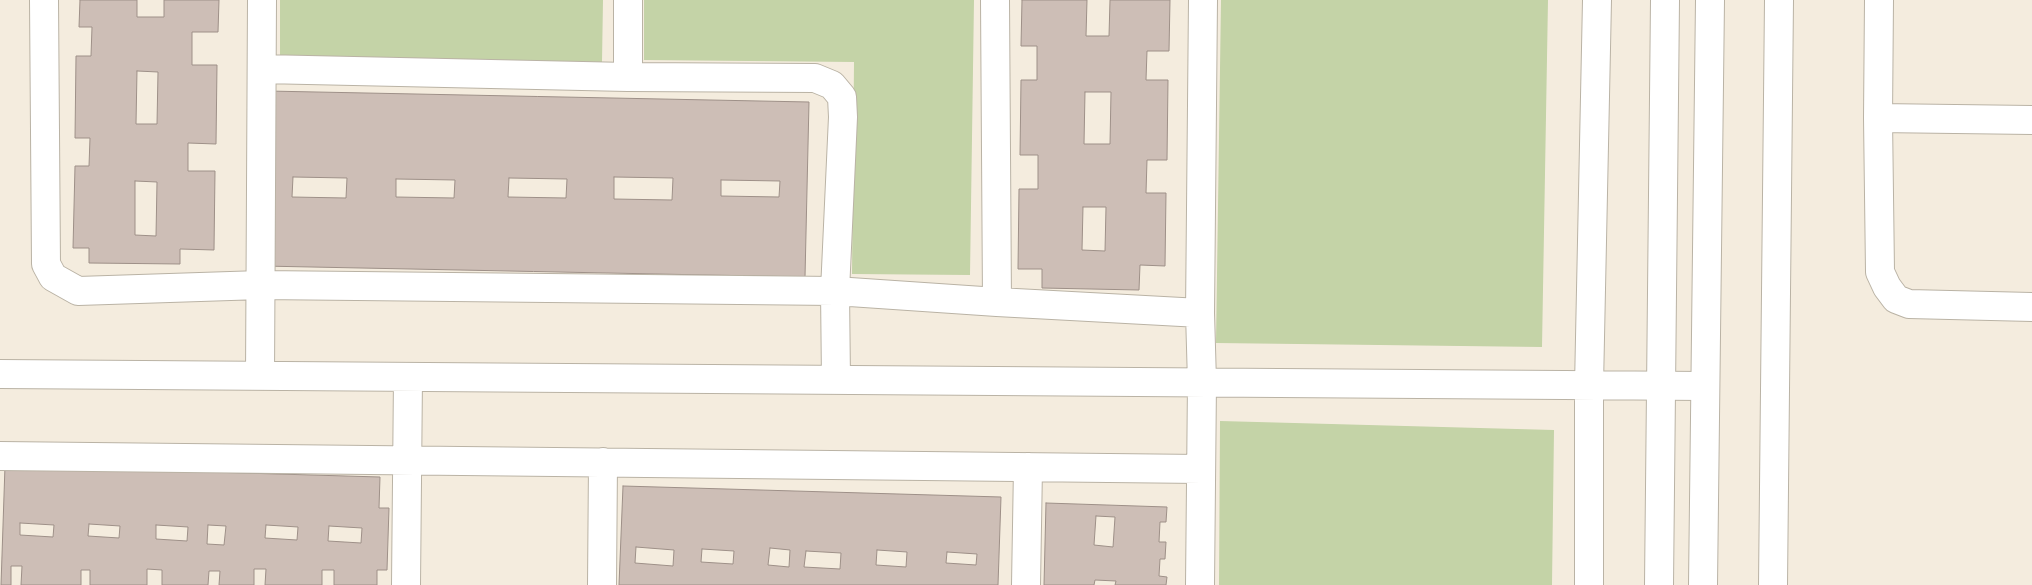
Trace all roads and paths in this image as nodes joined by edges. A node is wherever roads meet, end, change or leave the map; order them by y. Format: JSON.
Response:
{"nodes":[{"id":1,"x":44,"y":0,"type":"edge"},
{"id":2,"x":262,"y":0,"type":"edge"},
{"id":3,"x":628,"y":0,"type":"edge"},
{"id":4,"x":995,"y":0,"type":"edge"},
{"id":5,"x":1203,"y":0,"type":"edge"},
{"id":6,"x":1597,"y":0,"type":"edge"},
{"id":7,"x":1665,"y":0,"type":"edge"},
{"id":8,"x":1710,"y":0,"type":"edge"},
{"id":9,"x":1780,"y":0,"type":"edge"},
{"id":10,"x":1879,"y":0,"type":"edge"},
{"id":11,"x":262,"y":69,"type":"junction"},
{"id":12,"x":628,"y":77,"type":"junction"},
{"id":13,"x":1878,"y":118,"type":"junction"},
{"id":14,"x":2032,"y":120,"type":"edge"},
{"id":15,"x":261,"y":285,"type":"junction"},
{"id":16,"x":835,"y":291,"type":"junction"},
{"id":17,"x":997,"y":302,"type":"junction"},
{"id":18,"x":2032,"y":307,"type":"edge"},
{"id":19,"x":1200,"y":312,"type":"junction"},
{"id":20,"x":0,"y":374,"type":"edge"},
{"id":21,"x":260,"y":376,"type":"junction"},
{"id":22,"x":408,"y":377,"type":"junction"},
{"id":23,"x":836,"y":380,"type":"junction"},
{"id":24,"x":1202,"y":382,"type":"junction"},
{"id":25,"x":1590,"y":386,"type":"junction"},
{"id":26,"x":1660,"y":386,"type":"junction"},
{"id":27,"x":1705,"y":386,"type":"junction"},
{"id":28,"x":0,"y":456,"type":"edge"},
{"id":29,"x":407,"y":460,"type":"junction"},
{"id":30,"x":603,"y":462,"type":"junction"},
{"id":31,"x":1028,"y":467,"type":"junction"},
{"id":32,"x":1201,"y":469,"type":"junction"},
{"id":33,"x":406,"y":585,"type":"edge"},
{"id":34,"x":602,"y":585,"type":"edge"},
{"id":35,"x":1026,"y":585,"type":"edge"},
{"id":36,"x":1200,"y":585,"type":"edge"},
{"id":37,"x":1588,"y":585,"type":"edge"},
{"id":38,"x":1658,"y":585,"type":"edge"},
{"id":39,"x":1703,"y":585,"type":"edge"},
{"id":40,"x":1773,"y":585,"type":"edge"}],
"edges":[{"from":1,"to":15,"type":"street"},
{"from":2,"to":11,"type":"street"},
{"from":3,"to":12,"type":"street"},
{"from":4,"to":17,"type":"street"},
{"from":5,"to":19,"type":"street"},
{"from":6,"to":25,"type":"street"},
{"from":7,"to":26,"type":"street"},
{"from":8,"to":27,"type":"street"},
{"from":9,"to":40,"type":"street"},
{"from":10,"to":13,"type":"street"},
{"from":11,"to":12,"type":"street"},
{"from":11,"to":15,"type":"street"},
{"from":12,"to":16,"type":"street"},
{"from":13,"to":14,"type":"street"},
{"from":13,"to":18,"type":"street"},
{"from":15,"to":16,"type":"street"},
{"from":15,"to":21,"type":"street"},
{"from":16,"to":17,"type":"street"},
{"from":16,"to":23,"type":"street"},
{"from":17,"to":19,"type":"street"},
{"from":19,"to":24,"type":"street"},
{"from":20,"to":21,"type":"street"},
{"from":21,"to":22,"type":"street"},
{"from":22,"to":23,"type":"street"},
{"from":22,"to":29,"type":"street"},
{"from":23,"to":24,"type":"street"},
{"from":24,"to":25,"type":"street"},
{"from":24,"to":32,"type":"street"},
{"from":25,"to":26,"type":"street"},
{"from":25,"to":37,"type":"street"},
{"from":26,"to":27,"type":"street"},
{"from":26,"to":38,"type":"street"},
{"from":27,"to":39,"type":"street"},
{"from":28,"to":29,"type":"street"},
{"from":29,"to":30,"type":"street"},
{"from":29,"to":33,"type":"street"},
{"from":30,"to":31,"type":"street"},
{"from":30,"to":34,"type":"street"},
{"from":31,"to":32,"type":"street"},
{"from":31,"to":35,"type":"street"},
{"from":32,"to":36,"type":"street"}]}
